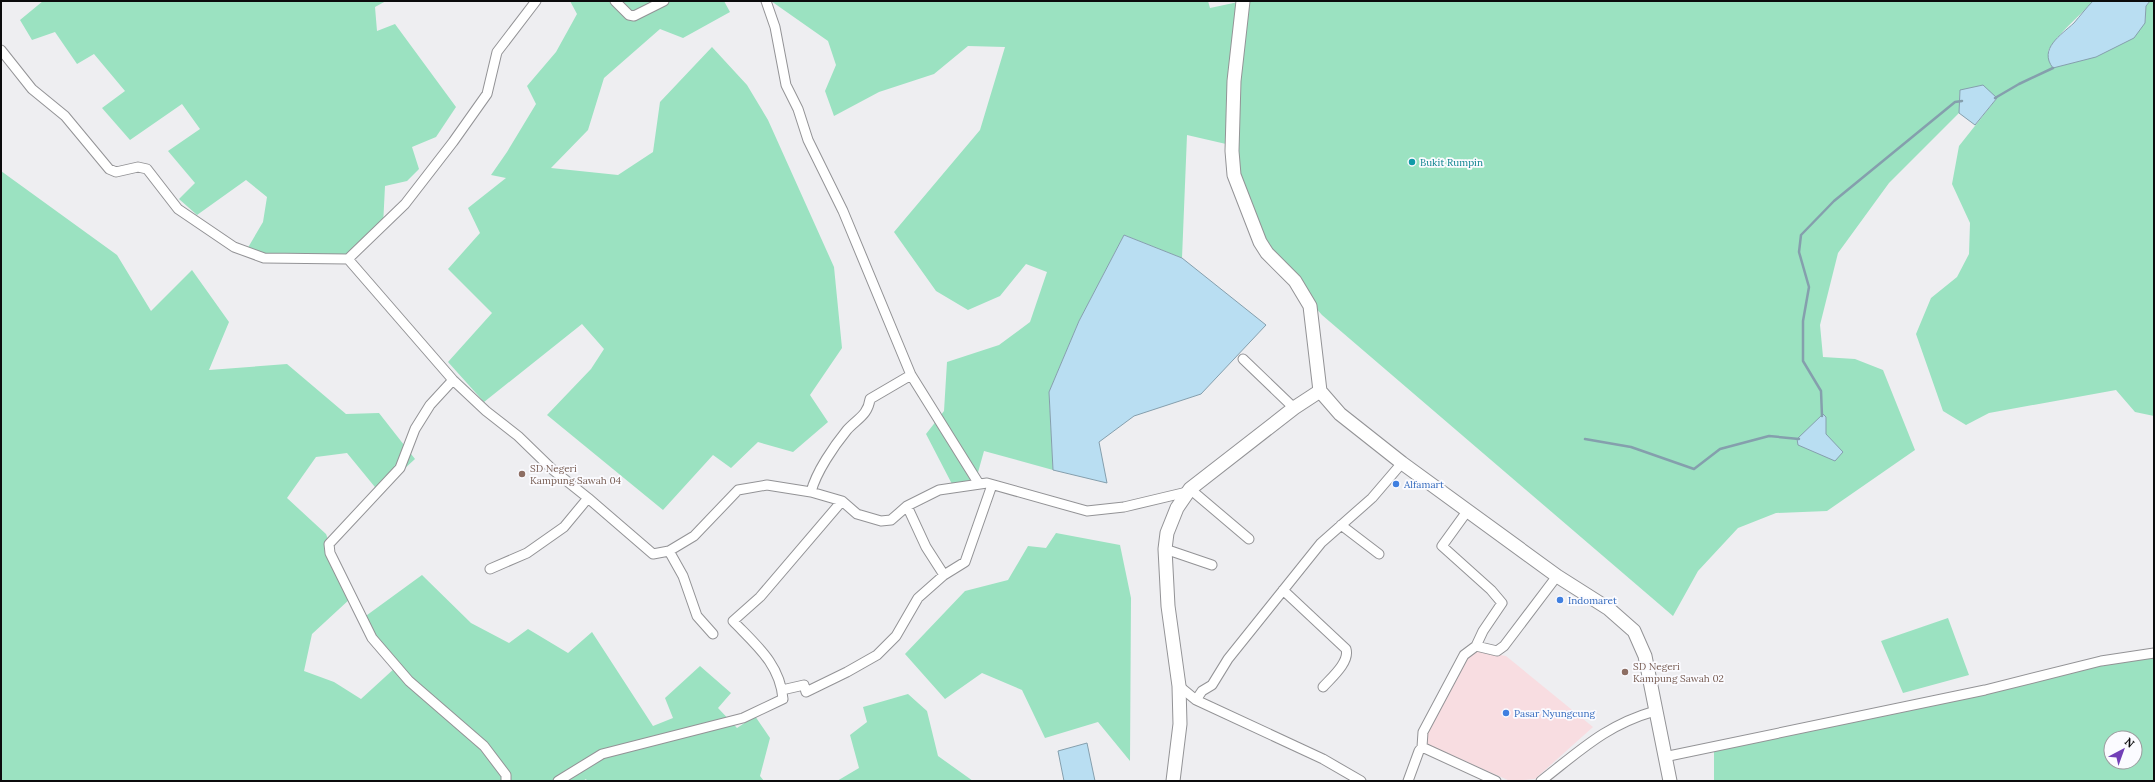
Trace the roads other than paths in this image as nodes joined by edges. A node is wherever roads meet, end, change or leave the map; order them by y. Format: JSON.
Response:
{"nodes":[{"id":1,"x":536,"y":1,"type":"edge"},
{"id":2,"x":615,"y":1,"type":"edge"},
{"id":3,"x":664,"y":1,"type":"edge"},
{"id":4,"x":766,"y":1,"type":"edge"},
{"id":5,"x":1243,"y":1,"type":"edge"},
{"id":6,"x":1,"y":50,"type":"edge"},
{"id":7,"x":348,"y":259,"type":"junction"},
{"id":8,"x":1243,"y":359,"type":"dead end"},
{"id":9,"x":911,"y":375,"type":"junction"},
{"id":10,"x":454,"y":380,"type":"junction"},
{"id":11,"x":1320,"y":392,"type":"junction"},
{"id":12,"x":1294,"y":408,"type":"junction"},
{"id":13,"x":1402,"y":463,"type":"junction"},
{"id":14,"x":979,"y":484,"type":"junction"},
{"id":15,"x":992,"y":485,"type":"junction"},
{"id":16,"x":1189,"y":491,"type":"junction"},
{"id":17,"x":810,"y":492,"type":"junction"},
{"id":18,"x":588,"y":498,"type":"junction"},
{"id":19,"x":842,"y":501,"type":"junction"},
{"id":20,"x":907,"y":506,"type":"junction"},
{"id":21,"x":1468,"y":510,"type":"junction"},
{"id":22,"x":1341,"y":525,"type":"junction"},
{"id":23,"x":1249,"y":539,"type":"dead end"},
{"id":24,"x":1165,"y":548,"type":"junction"},
{"id":25,"x":669,"y":551,"type":"junction"},
{"id":26,"x":1379,"y":554,"type":"dead end"},
{"id":27,"x":1212,"y":565,"type":"dead end"},
{"id":28,"x":490,"y":569,"type":"dead end"},
{"id":29,"x":944,"y":575,"type":"junction"},
{"id":30,"x":1557,"y":576,"type":"junction"},
{"id":31,"x":1283,"y":590,"type":"junction"},
{"id":32,"x":713,"y":634,"type":"dead end"},
{"id":33,"x":1476,"y":646,"type":"junction"},
{"id":34,"x":2154,"y":653,"type":"edge"},
{"id":35,"x":1179,"y":686,"type":"junction"},
{"id":36,"x":1323,"y":687,"type":"dead end"},
{"id":37,"x":782,"y":690,"type":"junction"},
{"id":38,"x":1196,"y":700,"type":"junction"},
{"id":39,"x":1655,"y":711,"type":"junction"},
{"id":40,"x":1422,"y":747,"type":"junction"},
{"id":41,"x":1664,"y":757,"type":"junction"},
{"id":42,"x":506,"y":781,"type":"edge"},
{"id":43,"x":558,"y":781,"type":"edge"},
{"id":44,"x":1172,"y":781,"type":"edge"},
{"id":45,"x":1361,"y":781,"type":"edge"},
{"id":46,"x":1408,"y":781,"type":"edge"},
{"id":47,"x":1496,"y":781,"type":"edge"},
{"id":48,"x":1541,"y":781,"type":"edge"},
{"id":49,"x":1670,"y":781,"type":"edge"}],
"edges":[{"from":1,"to":7,"type":"street"},
{"from":2,"to":3,"type":"street"},
{"from":4,"to":9,"type":"street"},
{"from":5,"to":11,"type":"main road"},
{"from":6,"to":7,"type":"street"},
{"from":7,"to":10,"type":"street"},
{"from":8,"to":12,"type":"street"},
{"from":9,"to":14,"type":"street"},
{"from":9,"to":17,"type":"street"},
{"from":10,"to":18,"type":"street"},
{"from":10,"to":42,"type":"street"},
{"from":11,"to":12,"type":"main road"},
{"from":11,"to":13,"type":"main road"},
{"from":12,"to":16,"type":"main road"},
{"from":13,"to":21,"type":"main road"},
{"from":13,"to":22,"type":"street"},
{"from":14,"to":15,"type":"street"},
{"from":14,"to":20,"type":"street"},
{"from":15,"to":16,"type":"street"},
{"from":15,"to":29,"type":"street"},
{"from":16,"to":23,"type":"street"},
{"from":16,"to":24,"type":"main road"},
{"from":17,"to":19,"type":"street"},
{"from":17,"to":25,"type":"street"},
{"from":18,"to":25,"type":"street"},
{"from":18,"to":28,"type":"street"},
{"from":19,"to":20,"type":"street"},
{"from":19,"to":37,"type":"street"},
{"from":20,"to":29,"type":"street"},
{"from":21,"to":30,"type":"main road"},
{"from":21,"to":33,"type":"street"},
{"from":22,"to":26,"type":"street"},
{"from":22,"to":31,"type":"street"},
{"from":24,"to":27,"type":"street"},
{"from":24,"to":35,"type":"main road"},
{"from":25,"to":32,"type":"street"},
{"from":29,"to":37,"type":"street"},
{"from":30,"to":33,"type":"street"},
{"from":30,"to":39,"type":"main road"},
{"from":31,"to":36,"type":"street"},
{"from":31,"to":38,"type":"street"},
{"from":33,"to":40,"type":"street"},
{"from":34,"to":41,"type":"street"},
{"from":35,"to":38,"type":"street"},
{"from":35,"to":44,"type":"main road"},
{"from":37,"to":43,"type":"street"},
{"from":38,"to":45,"type":"street"},
{"from":39,"to":41,"type":"main road"},
{"from":39,"to":48,"type":"street"},
{"from":40,"to":46,"type":"street"},
{"from":40,"to":47,"type":"street"},
{"from":41,"to":49,"type":"main road"}]}
